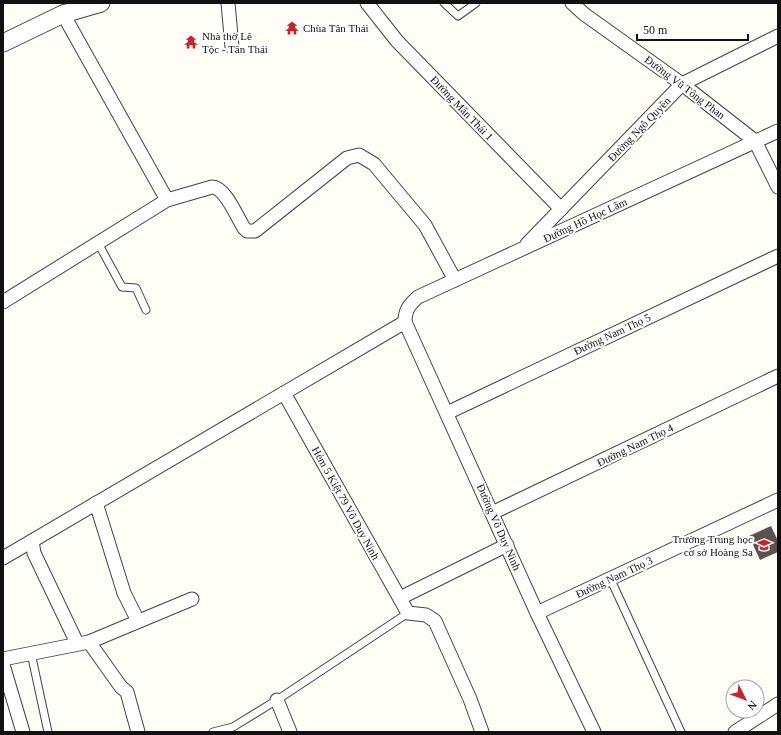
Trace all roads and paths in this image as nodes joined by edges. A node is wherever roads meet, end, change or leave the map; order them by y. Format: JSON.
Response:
{"nodes":[{"id":1,"x":101,"y":3,"type":"edge"},
{"id":2,"x":228,"y":3,"type":"edge"},
{"id":3,"x":367,"y":3,"type":"edge"},
{"id":4,"x":444,"y":3,"type":"edge"},
{"id":5,"x":476,"y":3,"type":"edge"},
{"id":6,"x":572,"y":3,"type":"edge"},
{"id":7,"x":73,"y":9,"type":"edge"},
{"id":8,"x":778,"y":36,"type":"edge"},
{"id":9,"x":3,"y":43,"type":"edge"},
{"id":10,"x":232,"y":47,"type":"dead end"},
{"id":11,"x":682,"y":84,"type":"junction"},
{"id":12,"x":778,"y":131,"type":"edge"},
{"id":13,"x":755,"y":140,"type":"junction"},
{"id":14,"x":778,"y":187,"type":"edge"},
{"id":15,"x":167,"y":200,"type":"junction"},
{"id":16,"x":561,"y":209,"type":"junction"},
{"id":17,"x":98,"y":243,"type":"junction"},
{"id":18,"x":521,"y":250,"type":"junction"},
{"id":19,"x":778,"y":256,"type":"edge"},
{"id":20,"x":455,"y":280,"type":"junction"},
{"id":21,"x":3,"y":302,"type":"edge"},
{"id":22,"x":146,"y":310,"type":"dead end"},
{"id":23,"x":405,"y":322,"type":"junction"},
{"id":24,"x":778,"y":376,"type":"edge"},
{"id":25,"x":284,"y":393,"type":"junction"},
{"id":26,"x":447,"y":413,"type":"junction"},
{"id":27,"x":778,"y":500,"type":"edge"},
{"id":28,"x":96,"y":503,"type":"junction"},
{"id":29,"x":492,"y":513,"type":"junction"},
{"id":30,"x":32,"y":541,"type":"junction"},
{"id":31,"x":507,"y":545,"type":"junction"},
{"id":32,"x":3,"y":558,"type":"edge"},
{"id":33,"x":610,"y":578,"type":"junction"},
{"id":34,"x":400,"y":598,"type":"junction"},
{"id":35,"x":192,"y":599,"type":"dead end"},
{"id":36,"x":408,"y":612,"type":"junction"},
{"id":37,"x":537,"y":613,"type":"junction"},
{"id":38,"x":138,"y":621,"type":"junction"},
{"id":39,"x":83,"y":642,"type":"junction"},
{"id":40,"x":31,"y":653,"type":"junction"},
{"id":41,"x":3,"y":659,"type":"edge"},
{"id":42,"x":3,"y":665,"type":"edge"},
{"id":43,"x":277,"y":700,"type":"junction"},
{"id":44,"x":778,"y":704,"type":"edge"},
{"id":45,"x":23,"y":732,"type":"edge"},
{"id":46,"x":48,"y":732,"type":"edge"},
{"id":47,"x":138,"y":732,"type":"edge"},
{"id":48,"x":213,"y":732,"type":"edge"},
{"id":49,"x":290,"y":732,"type":"edge"},
{"id":50,"x":482,"y":732,"type":"edge"},
{"id":51,"x":594,"y":732,"type":"edge"},
{"id":52,"x":681,"y":732,"type":"edge"},
{"id":53,"x":735,"y":732,"type":"edge"}],
"edges":[{"from":1,"to":7,"type":"street"},
{"from":2,"to":10,"type":"street"},
{"from":3,"to":16,"type":"street","name":"Đường Mân Thái 1"},
{"from":4,"to":5,"type":"lane"},
{"from":6,"to":11,"type":"street","name":"Đường Vũ Tông Phan"},
{"from":7,"to":9,"type":"street"},
{"from":7,"to":15,"type":"street"},
{"from":8,"to":11,"type":"street","name":"Đường Ngô Quyền"},
{"from":11,"to":13,"type":"street","name":"Đường Vũ Tông Phan"},
{"from":11,"to":16,"type":"street","name":"Đường Ngô Quyền"},
{"from":12,"to":13,"type":"street","name":"Đường Hồ Học Lãm"},
{"from":13,"to":14,"type":"street","name":"Đường Vũ Tông Phan"},
{"from":13,"to":18,"type":"street","name":"Đường Hồ Học Lãm"},
{"from":15,"to":17,"type":"street"},
{"from":15,"to":20,"type":"street"},
{"from":16,"to":18,"type":"street","name":"Đường Ngô Quyền"},
{"from":17,"to":21,"type":"street"},
{"from":17,"to":22,"type":"lane"},
{"from":18,"to":20,"type":"street","name":"Đường Hồ Học Lãm"},
{"from":19,"to":26,"type":"street","name":"Đường Nam Thọ 5"},
{"from":20,"to":23,"type":"street","name":"Đường Hồ Học Lãm"},
{"from":23,"to":25,"type":"street"},
{"from":23,"to":26,"type":"street","name":"Đường Võ Duy Ninh"},
{"from":24,"to":29,"type":"street","name":"Đường Nam Thọ 4"},
{"from":25,"to":28,"type":"street"},
{"from":25,"to":34,"type":"street","name":"Hẻm 5 Kiệt 79 Võ Duy Ninh"},
{"from":26,"to":29,"type":"street","name":"Đường Võ Duy Ninh"},
{"from":27,"to":33,"type":"street","name":"Đường Nam Thọ 3"},
{"from":28,"to":30,"type":"street"},
{"from":28,"to":38,"type":"street"},
{"from":29,"to":31,"type":"street","name":"Đường Võ Duy Ninh"},
{"from":30,"to":32,"type":"street"},
{"from":30,"to":39,"type":"street"},
{"from":31,"to":34,"type":"street"},
{"from":31,"to":37,"type":"street","name":"Đường Võ Duy Ninh"},
{"from":33,"to":37,"type":"street","name":"Đường Nam Thọ 3"},
{"from":33,"to":52,"type":"lane"},
{"from":34,"to":36,"type":"street","name":"Hẻm 5 Kiệt 79 Võ Duy Ninh"},
{"from":35,"to":38,"type":"street"},
{"from":36,"to":43,"type":"lane"},
{"from":36,"to":50,"type":"street"},
{"from":37,"to":51,"type":"street","name":"Đường Võ Duy Ninh"},
{"from":38,"to":39,"type":"street"},
{"from":39,"to":40,"type":"street"},
{"from":39,"to":47,"type":"street"},
{"from":40,"to":41,"type":"street"},
{"from":40,"to":46,"type":"lane"},
{"from":42,"to":45,"type":"street"},
{"from":43,"to":48,"type":"lane"},
{"from":43,"to":49,"type":"street"},
{"from":44,"to":53,"type":"street"}]}
